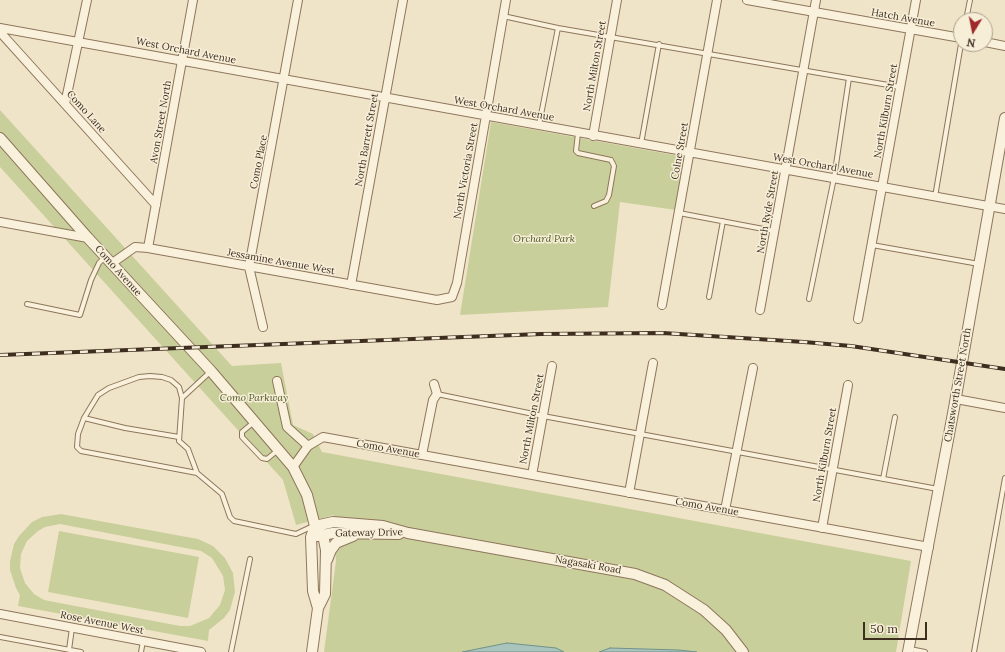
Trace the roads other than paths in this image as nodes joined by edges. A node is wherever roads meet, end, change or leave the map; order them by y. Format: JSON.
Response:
{"nodes":[{"id":1,"x":88,"y":0,"type":"edge"},
{"id":2,"x":193,"y":0,"type":"edge"},
{"id":3,"x":298,"y":0,"type":"edge"},
{"id":4,"x":403,"y":0,"type":"edge"},
{"id":5,"x":506,"y":0,"type":"edge"},
{"id":6,"x":616,"y":0,"type":"edge"},
{"id":7,"x":717,"y":0,"type":"edge"},
{"id":8,"x":747,"y":0,"type":"edge"},
{"id":9,"x":816,"y":0,"type":"edge"},
{"id":10,"x":916,"y":0,"type":"edge"},
{"id":11,"x":970,"y":0,"type":"edge"},
{"id":12,"x":766,"y":2,"type":"edge"},
{"id":13,"x":814,"y":12,"type":"junction"},
{"id":14,"x":968,"y":12,"type":"edge"},
{"id":15,"x":503,"y":16,"type":"junction"},
{"id":16,"x":0,"y":28,"type":"edge"},
{"id":17,"x":558,"y":28,"type":"junction"},
{"id":18,"x":910,"y":29,"type":"junction"},
{"id":19,"x":0,"y":32,"type":"edge"},
{"id":20,"x":611,"y":36,"type":"junction"},
{"id":21,"x":953,"y":37,"type":"edge"},
{"id":22,"x":80,"y":41,"type":"junction"},
{"id":23,"x":659,"y":44,"type":"junction"},
{"id":24,"x":993,"y":44,"type":"edge"},
{"id":25,"x":1005,"y":46,"type":"edge"},
{"id":26,"x":961,"y":52,"type":"edge"},
{"id":27,"x":708,"y":53,"type":"junction"},
{"id":28,"x":182,"y":61,"type":"junction"},
{"id":29,"x":803,"y":70,"type":"junction"},
{"id":30,"x":849,"y":78,"type":"junction"},
{"id":31,"x":284,"y":80,"type":"junction"},
{"id":32,"x":900,"y":87,"type":"junction"},
{"id":33,"x":385,"y":98,"type":"junction"},
{"id":34,"x":65,"y":104,"type":"junction"},
{"id":35,"x":486,"y":117,"type":"junction"},
{"id":36,"x":1005,"y":118,"type":"edge"},
{"id":37,"x":539,"y":126,"type":"junction"},
{"id":38,"x":578,"y":133,"type":"junction"},
{"id":39,"x":593,"y":136,"type":"junction"},
{"id":40,"x":0,"y":138,"type":"edge"},
{"id":41,"x":641,"y":145,"type":"junction"},
{"id":42,"x":689,"y":153,"type":"junction"},
{"id":43,"x":786,"y":170,"type":"junction"},
{"id":44,"x":834,"y":178,"type":"junction"},
{"id":45,"x":883,"y":187,"type":"junction"},
{"id":46,"x":935,"y":197,"type":"junction"},
{"id":47,"x":156,"y":205,"type":"junction"},
{"id":48,"x":594,"y":206,"type":"dead end"},
{"id":49,"x":989,"y":207,"type":"junction"},
{"id":50,"x":1005,"y":209,"type":"edge"},
{"id":51,"x":679,"y":213,"type":"junction"},
{"id":52,"x":723,"y":221,"type":"junction"},
{"id":53,"x":0,"y":222,"type":"edge"},
{"id":54,"x":774,"y":231,"type":"junction"},
{"id":55,"x":88,"y":238,"type":"junction"},
{"id":56,"x":872,"y":245,"type":"junction"},
{"id":57,"x":148,"y":248,"type":"junction"},
{"id":58,"x":108,"y":260,"type":"junction"},
{"id":59,"x":979,"y":264,"type":"junction"},
{"id":60,"x":249,"y":267,"type":"junction"},
{"id":61,"x":351,"y":285,"type":"junction"},
{"id":62,"x":452,"y":297,"type":"joint"},
{"id":63,"x":709,"y":297,"type":"dead end"},
{"id":64,"x":809,"y":299,"type":"dead end"},
{"id":65,"x":27,"y":304,"type":"dead end"},
{"id":66,"x":662,"y":305,"type":"dead end"},
{"id":67,"x":760,"y":310,"type":"dead end"},
{"id":68,"x":858,"y":319,"type":"dead end"},
{"id":69,"x":263,"y":326,"type":"dead end"},
{"id":70,"x":653,"y":363,"type":"dead end"},
{"id":71,"x":552,"y":366,"type":"dead end"},
{"id":72,"x":753,"y":368,"type":"dead end"},
{"id":73,"x":211,"y":372,"type":"junction"},
{"id":74,"x":277,"y":381,"type":"dead end"},
{"id":75,"x":434,"y":384,"type":"dead end"},
{"id":76,"x":848,"y":385,"type":"dead end"},
{"id":77,"x":437,"y":394,"type":"junction"},
{"id":78,"x":182,"y":398,"type":"junction"},
{"id":79,"x":956,"y":399,"type":"junction"},
{"id":80,"x":1005,"y":408,"type":"edge"},
{"id":81,"x":543,"y":416,"type":"junction"},
{"id":82,"x":895,"y":417,"type":"dead end"},
{"id":83,"x":84,"y":418,"type":"junction"},
{"id":84,"x":255,"y":422,"type":"junction"},
{"id":85,"x":640,"y":434,"type":"junction"},
{"id":86,"x":179,"y":437,"type":"junction"},
{"id":87,"x":308,"y":446,"type":"junction"},
{"id":88,"x":278,"y":449,"type":"junction"},
{"id":89,"x":737,"y":452,"type":"junction"},
{"id":90,"x":422,"y":455,"type":"junction"},
{"id":91,"x":293,"y":467,"type":"junction"},
{"id":92,"x":833,"y":469,"type":"junction"},
{"id":93,"x":197,"y":473,"type":"junction"},
{"id":94,"x":532,"y":475,"type":"junction"},
{"id":95,"x":1005,"y":478,"type":"edge"},
{"id":96,"x":883,"y":479,"type":"junction"},
{"id":97,"x":940,"y":490,"type":"junction"},
{"id":98,"x":628,"y":493,"type":"junction"},
{"id":99,"x":725,"y":510,"type":"junction"},
{"id":100,"x":315,"y":526,"type":"junction"},
{"id":101,"x":822,"y":528,"type":"junction"},
{"id":102,"x":408,"y":533,"type":"junction"},
{"id":103,"x":323,"y":534,"type":"junction"},
{"id":104,"x":360,"y":534,"type":"junction"},
{"id":105,"x":311,"y":537,"type":"junction"},
{"id":106,"x":928,"y":547,"type":"junction"},
{"id":107,"x":250,"y":559,"type":"dead end"},
{"id":108,"x":325,"y":564,"type":"junction"},
{"id":109,"x":318,"y":608,"type":"junction"},
{"id":110,"x":0,"y":614,"type":"edge"},
{"id":111,"x":72,"y":628,"type":"junction"},
{"id":112,"x":0,"y":637,"type":"edge"},
{"id":113,"x":143,"y":641,"type":"junction"},
{"id":114,"x":69,"y":650,"type":"junction"},
{"id":115,"x":908,"y":651,"type":"edge"},
{"id":116,"x":81,"y":652,"type":"edge"},
{"id":117,"x":141,"y":652,"type":"edge"},
{"id":118,"x":201,"y":652,"type":"edge"},
{"id":119,"x":231,"y":652,"type":"edge"},
{"id":120,"x":312,"y":652,"type":"edge"},
{"id":121,"x":743,"y":652,"type":"edge"},
{"id":122,"x":925,"y":652,"type":"edge"},
{"id":123,"x":974,"y":652,"type":"edge"}],
"edges":[{"from":1,"to":22,"type":"street"},
{"from":2,"to":28,"type":"street","name":"Avon Street North"},
{"from":3,"to":31,"type":"street","name":"Como Place"},
{"from":4,"to":33,"type":"street","name":"North Barrett Street"},
{"from":5,"to":15,"type":"street","name":"North Victoria Street"},
{"from":6,"to":20,"type":"street","name":"North Milton Street"},
{"from":7,"to":27,"type":"street","name":"Colne Street"},
{"from":8,"to":12,"type":"street","name":"Hatch Avenue"},
{"from":9,"to":13,"type":"street","name":"North Ryde Street"},
{"from":10,"to":18,"type":"street","name":"North Kilburn Street"},
{"from":11,"to":14,"type":"lane"},
{"from":12,"to":13,"type":"street","name":"Hatch Avenue"},
{"from":13,"to":18,"type":"street","name":"Hatch Avenue"},
{"from":13,"to":29,"type":"street","name":"North Ryde Street"},
{"from":15,"to":17,"type":"lane"},
{"from":15,"to":35,"type":"street","name":"North Victoria Street"},
{"from":16,"to":22,"type":"street","name":"West Orchard Avenue"},
{"from":17,"to":20,"type":"lane"},
{"from":17,"to":37,"type":"lane"},
{"from":18,"to":21,"type":"street","name":"Hatch Avenue"},
{"from":18,"to":32,"type":"street","name":"North Kilburn Street"},
{"from":19,"to":34,"type":"street","name":"Como Lane"},
{"from":20,"to":23,"type":"lane"},
{"from":20,"to":39,"type":"street","name":"North Milton Street"},
{"from":22,"to":28,"type":"street","name":"West Orchard Avenue"},
{"from":22,"to":34,"type":"street"},
{"from":23,"to":27,"type":"lane"},
{"from":23,"to":41,"type":"lane"},
{"from":24,"to":25,"type":"street"},
{"from":26,"to":46,"type":"lane"},
{"from":27,"to":29,"type":"lane"},
{"from":27,"to":42,"type":"street","name":"Colne Street"},
{"from":28,"to":31,"type":"street","name":"West Orchard Avenue"},
{"from":28,"to":47,"type":"street","name":"Avon Street North"},
{"from":29,"to":30,"type":"lane"},
{"from":29,"to":43,"type":"street","name":"North Ryde Street"},
{"from":30,"to":32,"type":"lane"},
{"from":30,"to":44,"type":"lane"},
{"from":31,"to":33,"type":"street","name":"West Orchard Avenue"},
{"from":31,"to":60,"type":"street","name":"Como Place"},
{"from":32,"to":45,"type":"street","name":"North Kilburn Street"},
{"from":33,"to":35,"type":"street","name":"West Orchard Avenue"},
{"from":33,"to":61,"type":"street","name":"North Barrett Street"},
{"from":34,"to":47,"type":"street","name":"Como Lane"},
{"from":35,"to":37,"type":"street","name":"West Orchard Avenue"},
{"from":35,"to":62,"type":"street","name":"North Victoria Street"},
{"from":36,"to":49,"type":"street","name":"Chatsworth Street North"},
{"from":37,"to":38,"type":"street","name":"West Orchard Avenue"},
{"from":38,"to":39,"type":"street","name":"West Orchard Avenue"},
{"from":38,"to":48,"type":"lane"},
{"from":39,"to":41,"type":"street","name":"West Orchard Avenue"},
{"from":40,"to":55,"type":"street","name":"Como Avenue"},
{"from":41,"to":42,"type":"street","name":"West Orchard Avenue"},
{"from":42,"to":43,"type":"street","name":"West Orchard Avenue"},
{"from":42,"to":51,"type":"street","name":"Colne Street"},
{"from":43,"to":44,"type":"street","name":"West Orchard Avenue"},
{"from":43,"to":54,"type":"street","name":"North Ryde Street"},
{"from":44,"to":45,"type":"street","name":"West Orchard Avenue"},
{"from":44,"to":64,"type":"lane"},
{"from":45,"to":46,"type":"street","name":"West Orchard Avenue"},
{"from":45,"to":56,"type":"street","name":"North Kilburn Street"},
{"from":46,"to":49,"type":"street","name":"West Orchard Avenue"},
{"from":47,"to":57,"type":"street","name":"Avon Street North"},
{"from":49,"to":50,"type":"street","name":"West Orchard Avenue"},
{"from":49,"to":59,"type":"street","name":"Chatsworth Street North"},
{"from":51,"to":52,"type":"lane"},
{"from":51,"to":66,"type":"street","name":"Colne Street"},
{"from":52,"to":54,"type":"lane"},
{"from":52,"to":63,"type":"lane"},
{"from":53,"to":55,"type":"street"},
{"from":54,"to":67,"type":"street","name":"North Ryde Street"},
{"from":55,"to":58,"type":"street","name":"Como Avenue"},
{"from":56,"to":59,"type":"lane"},
{"from":56,"to":68,"type":"street","name":"North Kilburn Street"},
{"from":57,"to":58,"type":"street","name":"Jessamine Avenue West"},
{"from":57,"to":60,"type":"street","name":"Jessamine Avenue West"},
{"from":58,"to":65,"type":"lane"},
{"from":58,"to":73,"type":"street","name":"Como Avenue"},
{"from":59,"to":79,"type":"street","name":"Chatsworth Street North"},
{"from":60,"to":61,"type":"street","name":"Jessamine Avenue West"},
{"from":60,"to":69,"type":"street","name":"Como Place"},
{"from":61,"to":62,"type":"street","name":"Jessamine Avenue West"},
{"from":70,"to":85,"type":"street"},
{"from":71,"to":81,"type":"street","name":"North Milton Street"},
{"from":72,"to":89,"type":"street"},
{"from":73,"to":78,"type":"lane"},
{"from":73,"to":84,"type":"street","name":"Como Avenue"},
{"from":74,"to":87,"type":"street"},
{"from":75,"to":77,"type":"street"},
{"from":76,"to":92,"type":"street","name":"North Kilburn Street"},
{"from":77,"to":81,"type":"lane"},
{"from":77,"to":90,"type":"street"},
{"from":78,"to":83,"type":"lane"},
{"from":78,"to":86,"type":"lane"},
{"from":79,"to":80,"type":"street"},
{"from":79,"to":97,"type":"street","name":"Chatsworth Street North"},
{"from":81,"to":85,"type":"lane"},
{"from":81,"to":94,"type":"street","name":"North Milton Street"},
{"from":82,"to":96,"type":"lane"},
{"from":83,"to":86,"type":"lane"},
{"from":83,"to":93,"type":"lane"},
{"from":84,"to":88,"type":"street","name":"Como Avenue"},
{"from":84,"to":88,"type":"lane"},
{"from":85,"to":89,"type":"lane"},
{"from":85,"to":98,"type":"street"},
{"from":86,"to":93,"type":"lane"},
{"from":87,"to":90,"type":"street","name":"Como Avenue"},
{"from":87,"to":91,"type":"street","name":"Como Avenue"},
{"from":88,"to":91,"type":"street","name":"Como Avenue"},
{"from":89,"to":92,"type":"lane"},
{"from":89,"to":99,"type":"street"},
{"from":90,"to":94,"type":"street","name":"Como Avenue"},
{"from":91,"to":100,"type":"street"},
{"from":92,"to":96,"type":"lane"},
{"from":92,"to":101,"type":"street","name":"North Kilburn Street"},
{"from":93,"to":100,"type":"lane"},
{"from":94,"to":98,"type":"street","name":"Como Avenue"},
{"from":95,"to":123,"type":"lane"},
{"from":96,"to":97,"type":"lane"},
{"from":97,"to":106,"type":"street","name":"Chatsworth Street North"},
{"from":98,"to":99,"type":"street","name":"Como Avenue"},
{"from":99,"to":101,"type":"street","name":"Como Avenue"},
{"from":100,"to":102,"type":"street","name":"Gateway Drive"},
{"from":100,"to":103,"type":"street"},
{"from":100,"to":105,"type":"street"},
{"from":101,"to":106,"type":"street","name":"Como Avenue"},
{"from":102,"to":104,"type":"street","name":"Gateway Drive"},
{"from":102,"to":121,"type":"street","name":"Nagasaki Road"},
{"from":103,"to":104,"type":"street","name":"Gateway Drive"},
{"from":103,"to":105,"type":"street","name":"Gateway Drive"},
{"from":103,"to":108,"type":"street"},
{"from":104,"to":108,"type":"street"},
{"from":105,"to":109,"type":"street"},
{"from":106,"to":115,"type":"street","name":"Chatsworth Street North"},
{"from":107,"to":119,"type":"lane"},
{"from":108,"to":109,"type":"street"},
{"from":109,"to":120,"type":"street"},
{"from":110,"to":111,"type":"street","name":"Rose Avenue West"},
{"from":111,"to":113,"type":"street","name":"Rose Avenue West"},
{"from":111,"to":114,"type":"lane"},
{"from":112,"to":114,"type":"lane"},
{"from":113,"to":117,"type":"lane"},
{"from":113,"to":118,"type":"street","name":"Rose Avenue West"},
{"from":114,"to":116,"type":"lane"},
{"from":115,"to":122,"type":"lane"}]}
